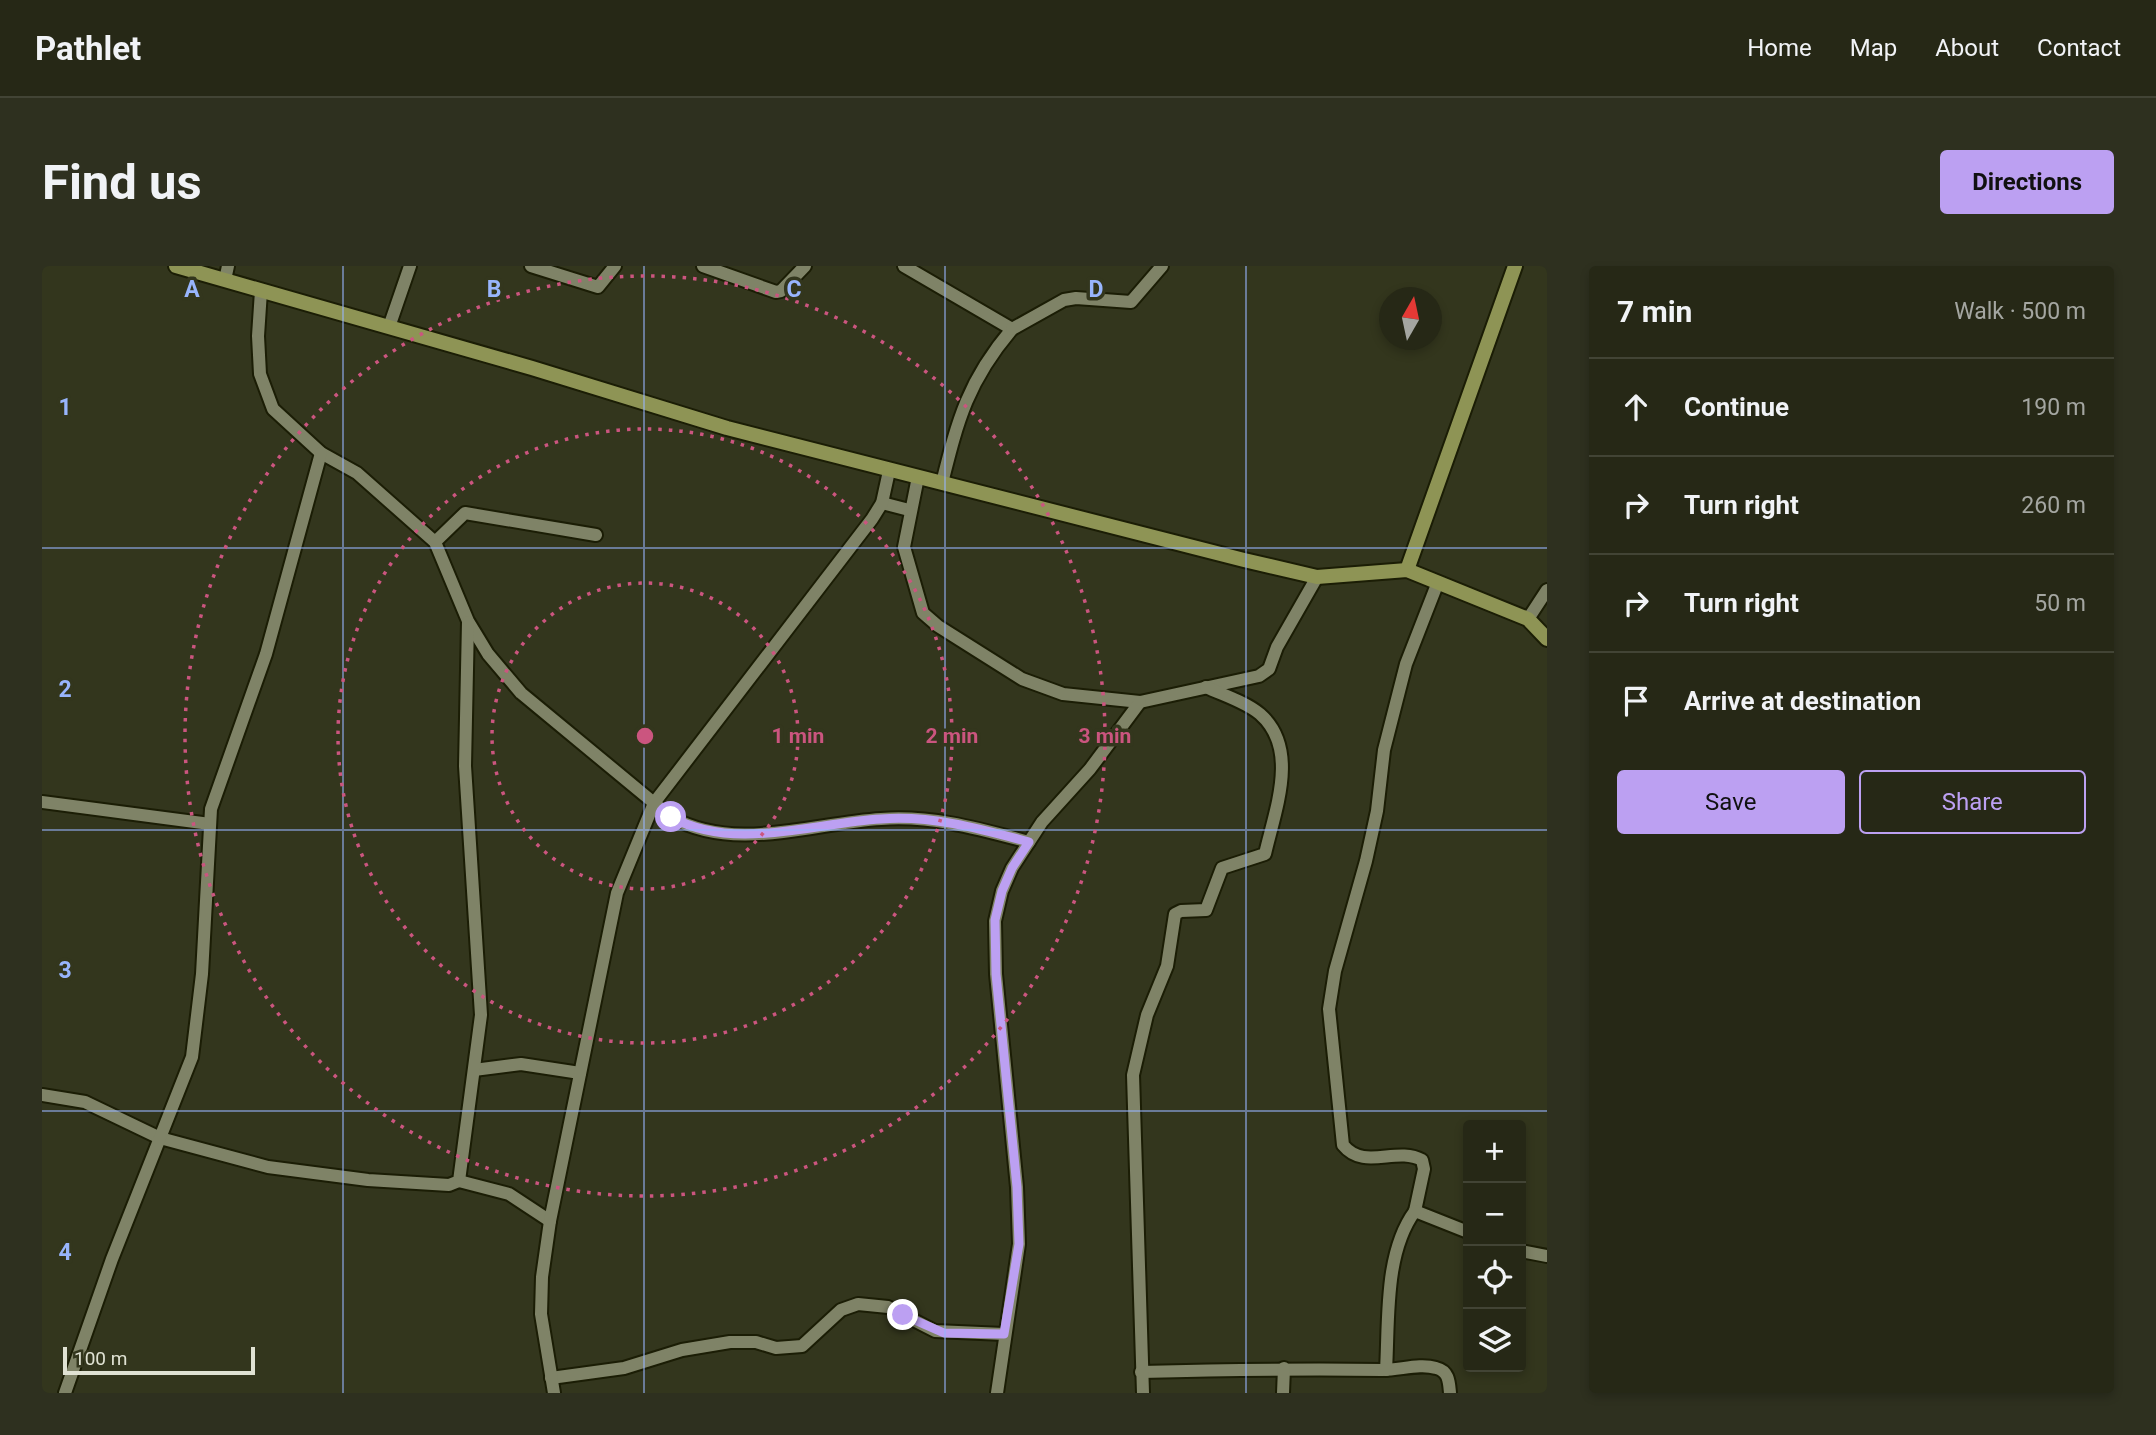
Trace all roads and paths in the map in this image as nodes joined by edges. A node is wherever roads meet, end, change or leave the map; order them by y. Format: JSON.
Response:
{"nodes":[{"id":1,"x":176,"y":266,"type":"edge"},
{"id":2,"x":410,"y":266,"type":"edge"},
{"id":3,"x":531,"y":266,"type":"edge"},
{"id":4,"x":615,"y":266,"type":"edge"},
{"id":5,"x":703,"y":266,"type":"edge"},
{"id":6,"x":805,"y":266,"type":"edge"},
{"id":7,"x":904,"y":266,"type":"edge"},
{"id":8,"x":1162,"y":266,"type":"edge"},
{"id":9,"x":1515,"y":266,"type":"edge"},
{"id":10,"x":227,"y":273,"type":"edge"},
{"id":11,"x":261,"y":291,"type":"junction"},
{"id":12,"x":388,"y":327,"type":"junction"},
{"id":13,"x":1012,"y":329,"type":"junction"},
{"id":14,"x":321,"y":453,"type":"junction"},
{"id":15,"x":889,"y":471,"type":"junction"},
{"id":16,"x":918,"y":477,"type":"junction"},
{"id":17,"x":942,"y":484,"type":"junction"},
{"id":18,"x":882,"y":503,"type":"junction"},
{"id":19,"x":909,"y":510,"type":"junction"},
{"id":20,"x":596,"y":535,"type":"dead end"},
{"id":21,"x":435,"y":541,"type":"junction"},
{"id":22,"x":1406,"y":570,"type":"junction"},
{"id":23,"x":1317,"y":577,"type":"junction"},
{"id":24,"x":1438,"y":582,"type":"junction"},
{"id":25,"x":1547,"y":590,"type":"edge"},
{"id":26,"x":1528,"y":619,"type":"junction"},
{"id":27,"x":468,"y":621,"type":"junction"},
{"id":28,"x":1547,"y":639,"type":"edge"},
{"id":29,"x":1206,"y":687,"type":"junction"},
{"id":30,"x":1140,"y":702,"type":"junction"},
{"id":31,"x":42,"y":802,"type":"edge"},
{"id":32,"x":654,"y":803,"type":"junction"},
{"id":33,"x":210,"y":824,"type":"junction"},
{"id":34,"x":1029,"y":842,"type":"junction"},
{"id":35,"x":474,"y":1070,"type":"junction"},
{"id":36,"x":580,"y":1073,"type":"junction"},
{"id":37,"x":42,"y":1095,"type":"edge"},
{"id":38,"x":160,"y":1138,"type":"junction"},
{"id":39,"x":459,"y":1181,"type":"junction"},
{"id":40,"x":1415,"y":1211,"type":"junction"},
{"id":41,"x":550,"y":1221,"type":"junction"},
{"id":42,"x":1463,"y":1230,"type":"edge"},
{"id":43,"x":1526,"y":1252,"type":"edge"},
{"id":44,"x":1547,"y":1256,"type":"edge"},
{"id":45,"x":1004,"y":1334,"type":"junction"},
{"id":46,"x":1284,"y":1368,"type":"junction"},
{"id":47,"x":1387,"y":1370,"type":"junction"},
{"id":48,"x":1142,"y":1372,"type":"junction"},
{"id":49,"x":551,"y":1378,"type":"junction"},
{"id":50,"x":65,"y":1393,"type":"edge"},
{"id":51,"x":554,"y":1393,"type":"edge"},
{"id":52,"x":997,"y":1393,"type":"edge"},
{"id":53,"x":1143,"y":1393,"type":"edge"},
{"id":54,"x":1283,"y":1393,"type":"edge"},
{"id":55,"x":1450,"y":1393,"type":"edge"}],
"edges":[{"from":1,"to":10,"type":"main road"},
{"from":2,"to":12,"type":"street"},
{"from":3,"to":4,"type":"street"},
{"from":5,"to":6,"type":"street"},
{"from":7,"to":13,"type":"street"},
{"from":8,"to":13,"type":"street"},
{"from":9,"to":22,"type":"main road"},
{"from":10,"to":11,"type":"main road"},
{"from":11,"to":12,"type":"main road"},
{"from":11,"to":14,"type":"street"},
{"from":12,"to":15,"type":"main road"},
{"from":13,"to":17,"type":"street"},
{"from":14,"to":21,"type":"street"},
{"from":14,"to":33,"type":"street"},
{"from":15,"to":16,"type":"main road"},
{"from":15,"to":18,"type":"street"},
{"from":16,"to":17,"type":"main road"},
{"from":16,"to":19,"type":"street"},
{"from":17,"to":23,"type":"main road"},
{"from":18,"to":19,"type":"street"},
{"from":18,"to":32,"type":"street"},
{"from":19,"to":30,"type":"street"},
{"from":20,"to":21,"type":"street"},
{"from":21,"to":27,"type":"street"},
{"from":22,"to":23,"type":"main road"},
{"from":22,"to":24,"type":"main road"},
{"from":23,"to":29,"type":"street"},
{"from":24,"to":26,"type":"main road"},
{"from":24,"to":40,"type":"street"},
{"from":25,"to":26,"type":"street"},
{"from":26,"to":28,"type":"main road"},
{"from":27,"to":32,"type":"street"},
{"from":27,"to":35,"type":"street"},
{"from":29,"to":30,"type":"street"},
{"from":29,"to":48,"type":"street"},
{"from":30,"to":34,"type":"street"},
{"from":31,"to":33,"type":"street"},
{"from":32,"to":34,"type":"street"},
{"from":32,"to":36,"type":"street"},
{"from":33,"to":38,"type":"street"},
{"from":34,"to":45,"type":"street"},
{"from":35,"to":36,"type":"street"},
{"from":35,"to":39,"type":"street"},
{"from":36,"to":41,"type":"street"},
{"from":37,"to":38,"type":"street"},
{"from":38,"to":39,"type":"street"},
{"from":38,"to":50,"type":"street"},
{"from":39,"to":41,"type":"street"},
{"from":40,"to":42,"type":"street"},
{"from":40,"to":47,"type":"street"},
{"from":41,"to":49,"type":"street"},
{"from":43,"to":44,"type":"street"},
{"from":45,"to":49,"type":"street"},
{"from":45,"to":52,"type":"street"},
{"from":46,"to":47,"type":"street"},
{"from":46,"to":48,"type":"street"},
{"from":46,"to":54,"type":"street"},
{"from":47,"to":55,"type":"street"},
{"from":48,"to":53,"type":"street"},
{"from":49,"to":51,"type":"street"}]}
